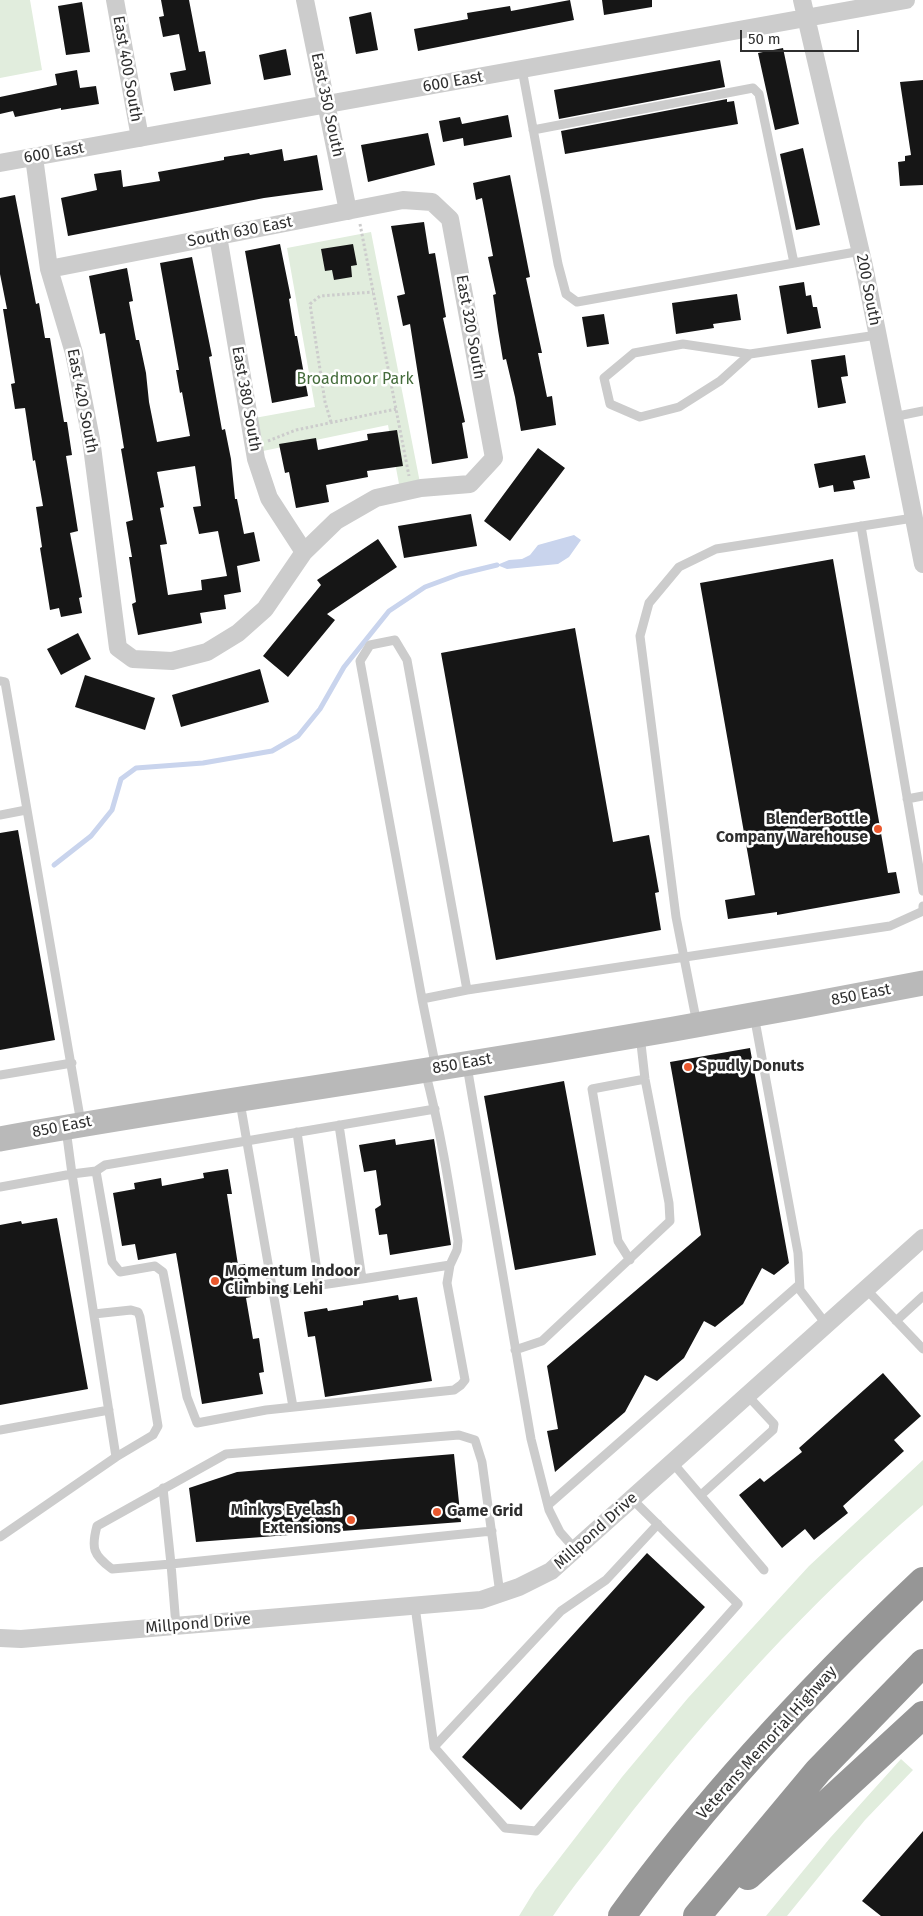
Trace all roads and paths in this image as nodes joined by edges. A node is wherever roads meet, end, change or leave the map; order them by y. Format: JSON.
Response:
{"nodes":[{"id":1,"x":115,"y":0,"type":"edge"},
{"id":2,"x":305,"y":0,"type":"edge"},
{"id":3,"x":802,"y":0,"type":"edge"},
{"id":4,"x":906,"y":0,"type":"edge"},
{"id":5,"x":806,"y":18,"type":"junction"},
{"id":6,"x":522,"y":69,"type":"junction"},
{"id":7,"x":326,"y":104,"type":"junction"},
{"id":8,"x":533,"y":130,"type":"junction"},
{"id":9,"x":140,"y":138,"type":"junction"},
{"id":10,"x":34,"y":157,"type":"junction"},
{"id":11,"x":0,"y":163,"type":"edge"},
{"id":12,"x":432,"y":202,"type":"joint"},
{"id":13,"x":352,"y":210,"type":"junction"},
{"id":14,"x":218,"y":236,"type":"junction"},
{"id":15,"x":861,"y":252,"type":"junction"},
{"id":16,"x":794,"y":263,"type":"junction"},
{"id":17,"x":49,"y":269,"type":"junction"},
{"id":18,"x":373,"y":292,"type":"junction"},
{"id":19,"x":877,"y":335,"type":"junction"},
{"id":20,"x":750,"y":354,"type":"junction"},
{"id":21,"x":396,"y":409,"type":"junction"},
{"id":22,"x":923,"y":411,"type":"edge"},
{"id":23,"x":893,"y":417,"type":"junction"},
{"id":24,"x":330,"y":422,"type":"junction"},
{"id":25,"x":253,"y":443,"type":"junction"},
{"id":26,"x":412,"y":490,"type":"junction"},
{"id":27,"x":913,"y":518,"type":"junction"},
{"id":28,"x":861,"y":526,"type":"junction"},
{"id":29,"x":304,"y":552,"type":"junction"},
{"id":30,"x":923,"y":564,"type":"edge"},
{"id":31,"x":0,"y":681,"type":"edge"},
{"id":32,"x":923,"y":796,"type":"edge"},
{"id":33,"x":907,"y":799,"type":"junction"},
{"id":34,"x":26,"y":810,"type":"junction"},
{"id":35,"x":0,"y":815,"type":"edge"},
{"id":36,"x":923,"y":891,"type":"edge"},
{"id":37,"x":923,"y":906,"type":"edge"},
{"id":38,"x":683,"y":956,"type":"junction"},
{"id":39,"x":923,"y":983,"type":"edge"},
{"id":40,"x":467,"y":990,"type":"junction"},
{"id":41,"x":422,"y":1000,"type":"junction"},
{"id":42,"x":754,"y":1015,"type":"junction"},
{"id":43,"x":697,"y":1025,"type":"junction"},
{"id":44,"x":640,"y":1035,"type":"junction"},
{"id":45,"x":72,"y":1063,"type":"junction"},
{"id":46,"x":466,"y":1064,"type":"junction"},
{"id":47,"x":430,"y":1070,"type":"junction"},
{"id":48,"x":0,"y":1075,"type":"edge"},
{"id":49,"x":645,"y":1079,"type":"junction"},
{"id":50,"x":239,"y":1099,"type":"junction"},
{"id":51,"x":435,"y":1109,"type":"junction"},
{"id":52,"x":73,"y":1125,"type":"junction"},
{"id":53,"x":339,"y":1125,"type":"junction"},
{"id":54,"x":297,"y":1132,"type":"junction"},
{"id":55,"x":0,"y":1139,"type":"edge"},
{"id":56,"x":247,"y":1141,"type":"junction"},
{"id":57,"x":96,"y":1171,"type":"junction"},
{"id":58,"x":72,"y":1174,"type":"junction"},
{"id":59,"x":0,"y":1187,"type":"edge"},
{"id":60,"x":923,"y":1238,"type":"edge"},
{"id":61,"x":630,"y":1260,"type":"junction"},
{"id":62,"x":450,"y":1266,"type":"junction"},
{"id":63,"x":362,"y":1279,"type":"junction"},
{"id":64,"x":319,"y":1285,"type":"junction"},
{"id":65,"x":799,"y":1285,"type":"junction"},
{"id":66,"x":866,"y":1289,"type":"junction"},
{"id":67,"x":273,"y":1292,"type":"junction"},
{"id":68,"x":923,"y":1296,"type":"edge"},
{"id":69,"x":94,"y":1314,"type":"junction"},
{"id":70,"x":896,"y":1321,"type":"junction"},
{"id":71,"x":826,"y":1324,"type":"junction"},
{"id":72,"x":516,"y":1350,"type":"junction"},
{"id":73,"x":923,"y":1350,"type":"edge"},
{"id":74,"x":747,"y":1395,"type":"junction"},
{"id":75,"x":293,"y":1407,"type":"junction"},
{"id":76,"x":109,"y":1410,"type":"junction"},
{"id":77,"x":0,"y":1430,"type":"edge"},
{"id":78,"x":116,"y":1457,"type":"junction"},
{"id":79,"x":672,"y":1462,"type":"junction"},
{"id":80,"x":164,"y":1488,"type":"junction"},
{"id":81,"x":701,"y":1496,"type":"junction"},
{"id":82,"x":632,"y":1499,"type":"junction"},
{"id":83,"x":548,"y":1505,"type":"junction"},
{"id":84,"x":658,"y":1524,"type":"junction"},
{"id":85,"x":492,"y":1531,"type":"junction"},
{"id":86,"x":0,"y":1536,"type":"edge"},
{"id":87,"x":575,"y":1549,"type":"junction"},
{"id":88,"x":923,"y":1563,"type":"edge"},
{"id":89,"x":171,"y":1564,"type":"junction"},
{"id":90,"x":764,"y":1570,"type":"dead end"},
{"id":91,"x":923,"y":1581,"type":"edge"},
{"id":92,"x":500,"y":1594,"type":"junction"},
{"id":93,"x":415,"y":1606,"type":"junction"},
{"id":94,"x":880,"y":1622,"type":"junction"},
{"id":95,"x":176,"y":1626,"type":"junction"},
{"id":96,"x":0,"y":1638,"type":"edge"},
{"id":97,"x":923,"y":1663,"type":"edge"},
{"id":98,"x":923,"y":1715,"type":"edge"},
{"id":99,"x":434,"y":1747,"type":"junction"},
{"id":100,"x":622,"y":1916,"type":"edge"},
{"id":101,"x":698,"y":1916,"type":"edge"},
{"id":102,"x":704,"y":1916,"type":"edge"}],
"edges":[{"from":1,"to":9,"type":"street","name":"East 400 South"},
{"from":2,"to":7,"type":"street","name":"East 350 South"},
{"from":3,"to":5,"type":"street","name":"200 South"},
{"from":4,"to":5,"type":"street","name":"600 East"},
{"from":5,"to":6,"type":"street","name":"600 East"},
{"from":5,"to":15,"type":"street","name":"200 South"},
{"from":6,"to":7,"type":"street","name":"600 East"},
{"from":6,"to":8,"type":"lane"},
{"from":7,"to":9,"type":"street","name":"600 East"},
{"from":7,"to":13,"type":"street","name":"East 350 South"},
{"from":8,"to":16,"type":"lane"},
{"from":8,"to":16,"type":"lane"},
{"from":9,"to":10,"type":"street","name":"600 East"},
{"from":10,"to":11,"type":"street","name":"600 East"},
{"from":10,"to":17,"type":"street","name":"East 420 South"},
{"from":12,"to":13,"type":"street","name":"South 630 East"},
{"from":12,"to":26,"type":"street","name":"East 320 South"},
{"from":13,"to":14,"type":"street","name":"South 630 East"},
{"from":13,"to":18,"type":"path"},
{"from":14,"to":17,"type":"street","name":"South 630 East"},
{"from":14,"to":25,"type":"street","name":"East 380 South"},
{"from":15,"to":16,"type":"lane"},
{"from":15,"to":19,"type":"street","name":"200 South"},
{"from":17,"to":29,"type":"street","name":"East 420 South"},
{"from":18,"to":21,"type":"path"},
{"from":18,"to":24,"type":"path"},
{"from":19,"to":20,"type":"lane"},
{"from":19,"to":23,"type":"street","name":"200 South"},
{"from":20,"to":20,"type":"lane"},
{"from":21,"to":24,"type":"path"},
{"from":21,"to":26,"type":"path"},
{"from":22,"to":23,"type":"lane"},
{"from":23,"to":27,"type":"street","name":"200 South"},
{"from":24,"to":25,"type":"path"},
{"from":25,"to":29,"type":"street","name":"East 380 South"},
{"from":26,"to":29,"type":"street"},
{"from":27,"to":28,"type":"lane"},
{"from":27,"to":30,"type":"street","name":"200 South"},
{"from":28,"to":33,"type":"lane"},
{"from":28,"to":38,"type":"lane"},
{"from":31,"to":34,"type":"lane"},
{"from":32,"to":33,"type":"lane"},
{"from":33,"to":36,"type":"lane"},
{"from":34,"to":35,"type":"lane"},
{"from":34,"to":45,"type":"lane"},
{"from":37,"to":38,"type":"lane"},
{"from":38,"to":40,"type":"lane"},
{"from":38,"to":43,"type":"lane"},
{"from":39,"to":42,"type":"main road","name":"850 East"},
{"from":40,"to":41,"type":"lane"},
{"from":40,"to":41,"type":"lane"},
{"from":41,"to":47,"type":"lane"},
{"from":42,"to":43,"type":"main road","name":"850 East"},
{"from":42,"to":65,"type":"lane"},
{"from":43,"to":44,"type":"main road","name":"850 East"},
{"from":44,"to":46,"type":"main road","name":"850 East"},
{"from":44,"to":49,"type":"lane"},
{"from":45,"to":48,"type":"lane"},
{"from":45,"to":52,"type":"lane"},
{"from":46,"to":47,"type":"main road","name":"850 East"},
{"from":46,"to":72,"type":"lane"},
{"from":47,"to":50,"type":"main road","name":"850 East"},
{"from":47,"to":51,"type":"lane"},
{"from":49,"to":61,"type":"lane"},
{"from":49,"to":61,"type":"lane"},
{"from":50,"to":52,"type":"main road","name":"850 East"},
{"from":50,"to":56,"type":"lane"},
{"from":51,"to":53,"type":"lane"},
{"from":51,"to":62,"type":"lane"},
{"from":52,"to":55,"type":"main road","name":"850 East"},
{"from":52,"to":58,"type":"lane"},
{"from":53,"to":54,"type":"lane"},
{"from":53,"to":63,"type":"lane"},
{"from":54,"to":56,"type":"lane"},
{"from":54,"to":64,"type":"lane"},
{"from":56,"to":57,"type":"lane"},
{"from":56,"to":67,"type":"lane"},
{"from":57,"to":58,"type":"lane"},
{"from":57,"to":75,"type":"lane"},
{"from":58,"to":59,"type":"lane"},
{"from":58,"to":69,"type":"lane"},
{"from":60,"to":66,"type":"street","name":"Millpond Drive"},
{"from":61,"to":72,"type":"lane"},
{"from":62,"to":63,"type":"lane"},
{"from":62,"to":75,"type":"lane"},
{"from":63,"to":64,"type":"lane"},
{"from":64,"to":67,"type":"lane"},
{"from":65,"to":71,"type":"lane"},
{"from":65,"to":83,"type":"lane"},
{"from":66,"to":70,"type":"lane"},
{"from":66,"to":71,"type":"street","name":"Millpond Drive"},
{"from":67,"to":75,"type":"lane"},
{"from":68,"to":70,"type":"lane"},
{"from":69,"to":76,"type":"lane"},
{"from":69,"to":78,"type":"lane"},
{"from":70,"to":73,"type":"lane"},
{"from":71,"to":74,"type":"street","name":"Millpond Drive"},
{"from":72,"to":83,"type":"lane"},
{"from":74,"to":79,"type":"street","name":"Millpond Drive"},
{"from":74,"to":81,"type":"lane"},
{"from":76,"to":77,"type":"lane"},
{"from":76,"to":78,"type":"lane"},
{"from":78,"to":86,"type":"lane"},
{"from":79,"to":81,"type":"lane"},
{"from":79,"to":82,"type":"street","name":"Millpond Drive"},
{"from":80,"to":85,"type":"lane"},
{"from":80,"to":89,"type":"lane"},
{"from":80,"to":89,"type":"lane"},
{"from":81,"to":90,"type":"lane"},
{"from":82,"to":84,"type":"lane"},
{"from":82,"to":87,"type":"street","name":"Millpond Drive"},
{"from":83,"to":87,"type":"lane"},
{"from":84,"to":99,"type":"lane"},
{"from":84,"to":99,"type":"lane"},
{"from":85,"to":89,"type":"lane"},
{"from":85,"to":92,"type":"lane"},
{"from":87,"to":92,"type":"street","name":"Millpond Drive"},
{"from":88,"to":94,"type":"highway"},
{"from":89,"to":95,"type":"lane"},
{"from":91,"to":94,"type":"highway","name":"Veterans Memorial Highway"},
{"from":92,"to":93,"type":"street","name":"Millpond Drive"},
{"from":93,"to":95,"type":"street","name":"Millpond Drive"},
{"from":93,"to":99,"type":"lane"},
{"from":94,"to":100,"type":"highway","name":"Veterans Memorial Highway"},
{"from":95,"to":96,"type":"street","name":"Millpond Drive"},
{"from":97,"to":101,"type":"highway"},
{"from":98,"to":102,"type":"highway"}]}
